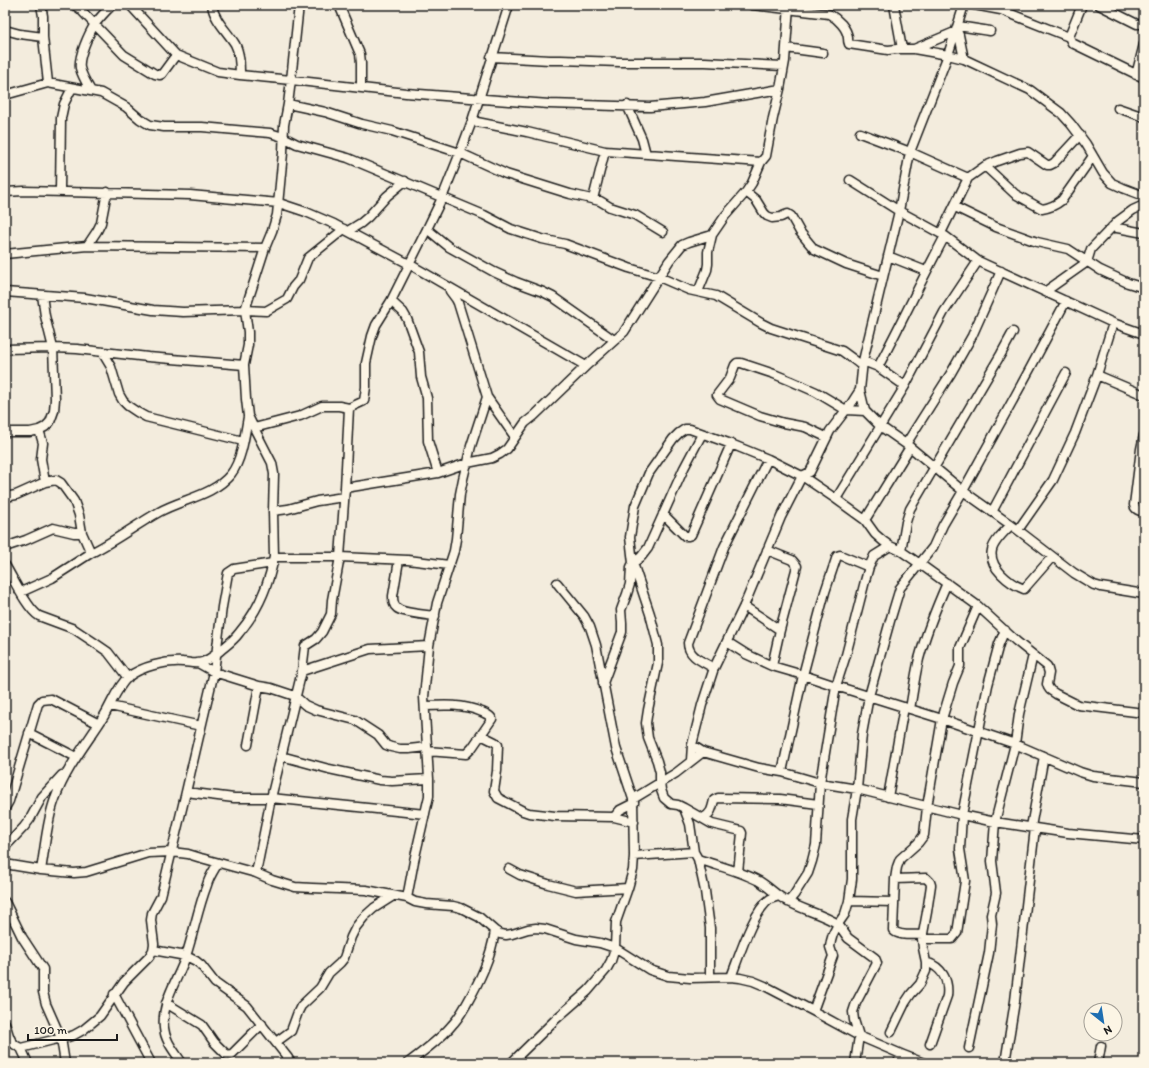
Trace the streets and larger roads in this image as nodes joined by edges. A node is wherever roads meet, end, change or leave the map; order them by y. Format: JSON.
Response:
{"nodes":[{"id":1,"x":41,"y":5,"type":"edge"},
{"id":2,"x":74,"y":5,"type":"edge"},
{"id":3,"x":112,"y":5,"type":"edge"},
{"id":4,"x":130,"y":5,"type":"edge"},
{"id":5,"x":212,"y":5,"type":"edge"},
{"id":6,"x":299,"y":5,"type":"edge"},
{"id":7,"x":339,"y":5,"type":"edge"},
{"id":8,"x":509,"y":5,"type":"edge"},
{"id":9,"x":752,"y":5,"type":"edge"},
{"id":10,"x":894,"y":5,"type":"edge"},
{"id":11,"x":964,"y":5,"type":"edge"},
{"id":12,"x":974,"y":5,"type":"edge"},
{"id":13,"x":1082,"y":5,"type":"edge"},
{"id":14,"x":1099,"y":5,"type":"edge"},
{"id":15,"x":789,"y":8,"type":"edge"},
{"id":16,"x":95,"y":24,"type":"junction"},
{"id":17,"x":1144,"y":24,"type":"edge"},
{"id":18,"x":957,"y":29,"type":"junction"},
{"id":19,"x":5,"y":30,"type":"edge"},
{"id":20,"x":990,"y":31,"type":"dead end"},
{"id":21,"x":43,"y":37,"type":"junction"},
{"id":22,"x":1069,"y":37,"type":"junction"},
{"id":23,"x":1144,"y":44,"type":"edge"},
{"id":24,"x":786,"y":48,"type":"junction"},
{"id":25,"x":902,"y":49,"type":"junction"},
{"id":26,"x":914,"y":49,"type":"junction"},
{"id":27,"x":822,"y":53,"type":"dead end"},
{"id":28,"x":176,"y":55,"type":"junction"},
{"id":29,"x":948,"y":55,"type":"junction"},
{"id":30,"x":491,"y":58,"type":"junction"},
{"id":31,"x":964,"y":59,"type":"junction"},
{"id":32,"x":784,"y":66,"type":"junction"},
{"id":33,"x":240,"y":75,"type":"junction"},
{"id":34,"x":1140,"y":76,"type":"edge"},
{"id":35,"x":291,"y":80,"type":"junction"},
{"id":36,"x":48,"y":83,"type":"junction"},
{"id":37,"x":362,"y":87,"type":"junction"},
{"id":38,"x":72,"y":88,"type":"junction"},
{"id":39,"x":780,"y":89,"type":"junction"},
{"id":40,"x":91,"y":90,"type":"junction"},
{"id":41,"x":5,"y":96,"type":"edge"},
{"id":42,"x":479,"y":98,"type":"junction"},
{"id":43,"x":288,"y":104,"type":"junction"},
{"id":44,"x":627,"y":105,"type":"junction"},
{"id":45,"x":1118,"y":108,"type":"dead end"},
{"id":46,"x":1144,"y":117,"type":"edge"},
{"id":47,"x":472,"y":121,"type":"junction"},
{"id":48,"x":284,"y":125,"type":"junction"},
{"id":49,"x":270,"y":133,"type":"junction"},
{"id":50,"x":860,"y":133,"type":"dead end"},
{"id":51,"x":1080,"y":135,"type":"junction"},
{"id":52,"x":283,"y":137,"type":"junction"},
{"id":53,"x":297,"y":144,"type":"junction"},
{"id":54,"x":605,"y":151,"type":"junction"},
{"id":55,"x":910,"y":152,"type":"junction"},
{"id":56,"x":283,"y":153,"type":"junction"},
{"id":57,"x":460,"y":153,"type":"junction"},
{"id":58,"x":646,"y":154,"type":"junction"},
{"id":59,"x":1093,"y":156,"type":"junction"},
{"id":60,"x":761,"y":162,"type":"junction"},
{"id":61,"x":985,"y":166,"type":"junction"},
{"id":62,"x":968,"y":178,"type":"junction"},
{"id":63,"x":850,"y":180,"type":"dead end"},
{"id":64,"x":405,"y":181,"type":"junction"},
{"id":65,"x":60,"y":191,"type":"junction"},
{"id":66,"x":5,"y":192,"type":"edge"},
{"id":67,"x":107,"y":192,"type":"junction"},
{"id":68,"x":746,"y":192,"type":"junction"},
{"id":69,"x":1144,"y":196,"type":"edge"},
{"id":70,"x":442,"y":198,"type":"junction"},
{"id":71,"x":593,"y":199,"type":"junction"},
{"id":72,"x":279,"y":202,"type":"junction"},
{"id":73,"x":1144,"y":205,"type":"edge"},
{"id":74,"x":954,"y":207,"type":"junction"},
{"id":75,"x":900,"y":211,"type":"junction"},
{"id":76,"x":1112,"y":227,"type":"junction"},
{"id":77,"x":427,"y":229,"type":"junction"},
{"id":78,"x":346,"y":230,"type":"junction"},
{"id":79,"x":663,"y":232,"type":"dead end"},
{"id":80,"x":1144,"y":233,"type":"edge"},
{"id":81,"x":712,"y":235,"type":"junction"},
{"id":82,"x":943,"y":235,"type":"junction"},
{"id":83,"x":87,"y":246,"type":"junction"},
{"id":84,"x":265,"y":248,"type":"junction"},
{"id":85,"x":5,"y":254,"type":"edge"},
{"id":86,"x":888,"y":256,"type":"junction"},
{"id":87,"x":978,"y":260,"type":"junction"},
{"id":88,"x":1087,"y":262,"type":"junction"},
{"id":89,"x":409,"y":264,"type":"junction"},
{"id":90,"x":926,"y":271,"type":"junction"},
{"id":91,"x":1001,"y":271,"type":"junction"},
{"id":92,"x":883,"y":276,"type":"junction"},
{"id":93,"x":659,"y":277,"type":"junction"},
{"id":94,"x":447,"y":287,"type":"junction"},
{"id":95,"x":1144,"y":288,"type":"edge"},
{"id":96,"x":5,"y":292,"type":"edge"},
{"id":97,"x":698,"y":292,"type":"junction"},
{"id":98,"x":1046,"y":292,"type":"junction"},
{"id":99,"x":42,"y":295,"type":"junction"},
{"id":100,"x":391,"y":301,"type":"junction"},
{"id":101,"x":1066,"y":301,"type":"junction"},
{"id":102,"x":245,"y":310,"type":"junction"},
{"id":103,"x":1113,"y":323,"type":"junction"},
{"id":104,"x":1013,"y":332,"type":"dead end"},
{"id":105,"x":1144,"y":334,"type":"edge"},
{"id":106,"x":614,"y":340,"type":"junction"},
{"id":107,"x":53,"y":348,"type":"junction"},
{"id":108,"x":5,"y":349,"type":"edge"},
{"id":109,"x":102,"y":352,"type":"junction"},
{"id":110,"x":862,"y":364,"type":"junction"},
{"id":111,"x":244,"y":365,"type":"junction"},
{"id":112,"x":586,"y":366,"type":"junction"},
{"id":113,"x":878,"y":367,"type":"junction"},
{"id":114,"x":1066,"y":373,"type":"dead end"},
{"id":115,"x":1097,"y":375,"type":"junction"},
{"id":116,"x":905,"y":386,"type":"junction"},
{"id":117,"x":860,"y":390,"type":"junction"},
{"id":118,"x":1144,"y":395,"type":"edge"},
{"id":119,"x":487,"y":397,"type":"junction"},
{"id":120,"x":349,"y":408,"type":"junction"},
{"id":121,"x":846,"y":410,"type":"junction"},
{"id":122,"x":865,"y":411,"type":"junction"},
{"id":123,"x":248,"y":416,"type":"junction"},
{"id":124,"x":525,"y":423,"type":"junction"},
{"id":125,"x":507,"y":425,"type":"junction"},
{"id":126,"x":880,"y":426,"type":"junction"},
{"id":127,"x":254,"y":428,"type":"junction"},
{"id":128,"x":39,"y":430,"type":"junction"},
{"id":129,"x":5,"y":432,"type":"edge"},
{"id":130,"x":702,"y":434,"type":"junction"},
{"id":131,"x":1144,"y":435,"type":"edge"},
{"id":132,"x":515,"y":437,"type":"junction"},
{"id":133,"x":826,"y":437,"type":"junction"},
{"id":134,"x":243,"y":441,"type":"junction"},
{"id":135,"x":732,"y":444,"type":"junction"},
{"id":136,"x":908,"y":446,"type":"junction"},
{"id":137,"x":768,"y":459,"type":"junction"},
{"id":138,"x":467,"y":464,"type":"junction"},
{"id":139,"x":935,"y":467,"type":"junction"},
{"id":140,"x":438,"y":472,"type":"junction"},
{"id":141,"x":802,"y":476,"type":"junction"},
{"id":142,"x":45,"y":482,"type":"junction"},
{"id":143,"x":345,"y":488,"type":"junction"},
{"id":144,"x":963,"y":491,"type":"junction"},
{"id":145,"x":5,"y":497,"type":"edge"},
{"id":146,"x":344,"y":497,"type":"junction"},
{"id":147,"x":836,"y":499,"type":"junction"},
{"id":148,"x":273,"y":510,"type":"junction"},
{"id":149,"x":992,"y":512,"type":"junction"},
{"id":150,"x":1144,"y":512,"type":"edge"},
{"id":151,"x":663,"y":514,"type":"junction"},
{"id":152,"x":865,"y":520,"type":"junction"},
{"id":153,"x":1011,"y":525,"type":"junction"},
{"id":154,"x":1018,"y":530,"type":"junction"},
{"id":155,"x":82,"y":533,"type":"junction"},
{"id":156,"x":890,"y":546,"type":"junction"},
{"id":157,"x":5,"y":547,"type":"edge"},
{"id":158,"x":767,"y":550,"type":"junction"},
{"id":159,"x":901,"y":551,"type":"junction"},
{"id":160,"x":91,"y":553,"type":"junction"},
{"id":161,"x":340,"y":557,"type":"junction"},
{"id":162,"x":1052,"y":557,"type":"junction"},
{"id":163,"x":274,"y":560,"type":"junction"},
{"id":164,"x":399,"y":560,"type":"junction"},
{"id":165,"x":633,"y":563,"type":"junction"},
{"id":166,"x":920,"y":564,"type":"junction"},
{"id":167,"x":5,"y":565,"type":"edge"},
{"id":168,"x":450,"y":565,"type":"junction"},
{"id":169,"x":869,"y":567,"type":"junction"},
{"id":170,"x":558,"y":583,"type":"dead end"},
{"id":171,"x":946,"y":583,"type":"junction"},
{"id":172,"x":21,"y":592,"type":"junction"},
{"id":173,"x":1144,"y":594,"type":"edge"},
{"id":174,"x":744,"y":606,"type":"junction"},
{"id":175,"x":978,"y":606,"type":"junction"},
{"id":176,"x":435,"y":616,"type":"junction"},
{"id":177,"x":780,"y":630,"type":"junction"},
{"id":178,"x":1005,"y":630,"type":"junction"},
{"id":179,"x":727,"y":642,"type":"junction"},
{"id":180,"x":429,"y":646,"type":"junction"},
{"id":181,"x":216,"y":654,"type":"junction"},
{"id":182,"x":1033,"y":655,"type":"junction"},
{"id":183,"x":198,"y":663,"type":"junction"},
{"id":184,"x":772,"y":666,"type":"junction"},
{"id":185,"x":714,"y":668,"type":"junction"},
{"id":186,"x":302,"y":671,"type":"junction"},
{"id":187,"x":214,"y":672,"type":"junction"},
{"id":188,"x":803,"y":675,"type":"junction"},
{"id":189,"x":128,"y":678,"type":"junction"},
{"id":190,"x":603,"y":683,"type":"junction"},
{"id":191,"x":259,"y":686,"type":"junction"},
{"id":192,"x":836,"y":686,"type":"junction"},
{"id":193,"x":295,"y":696,"type":"junction"},
{"id":194,"x":869,"y":696,"type":"junction"},
{"id":195,"x":305,"y":704,"type":"junction"},
{"id":196,"x":110,"y":706,"type":"junction"},
{"id":197,"x":424,"y":706,"type":"junction"},
{"id":198,"x":907,"y":708,"type":"junction"},
{"id":199,"x":292,"y":709,"type":"junction"},
{"id":200,"x":1144,"y":713,"type":"edge"},
{"id":201,"x":942,"y":719,"type":"junction"},
{"id":202,"x":99,"y":724,"type":"junction"},
{"id":203,"x":201,"y":726,"type":"junction"},
{"id":204,"x":979,"y":732,"type":"junction"},
{"id":205,"x":29,"y":733,"type":"junction"},
{"id":206,"x":481,"y":735,"type":"junction"},
{"id":207,"x":1015,"y":744,"type":"junction"},
{"id":208,"x":248,"y":745,"type":"dead end"},
{"id":209,"x":692,"y":745,"type":"junction"},
{"id":210,"x":427,"y":749,"type":"junction"},
{"id":211,"x":703,"y":752,"type":"junction"},
{"id":212,"x":281,"y":756,"type":"junction"},
{"id":213,"x":1044,"y":756,"type":"junction"},
{"id":214,"x":76,"y":757,"type":"junction"},
{"id":215,"x":691,"y":760,"type":"junction"},
{"id":216,"x":68,"y":769,"type":"junction"},
{"id":217,"x":782,"y":772,"type":"junction"},
{"id":218,"x":429,"y":779,"type":"junction"},
{"id":219,"x":660,"y":782,"type":"junction"},
{"id":220,"x":1144,"y":782,"type":"edge"},
{"id":221,"x":820,"y":783,"type":"junction"},
{"id":222,"x":856,"y":789,"type":"junction"},
{"id":223,"x":186,"y":792,"type":"junction"},
{"id":224,"x":888,"y":797,"type":"junction"},
{"id":225,"x":271,"y":798,"type":"junction"},
{"id":226,"x":634,"y":801,"type":"junction"},
{"id":227,"x":818,"y":804,"type":"junction"},
{"id":228,"x":927,"y":807,"type":"junction"},
{"id":229,"x":5,"y":808,"type":"edge"},
{"id":230,"x":684,"y":808,"type":"junction"},
{"id":231,"x":425,"y":814,"type":"junction"},
{"id":232,"x":962,"y":816,"type":"junction"},
{"id":233,"x":614,"y":818,"type":"junction"},
{"id":234,"x":703,"y":818,"type":"junction"},
{"id":235,"x":634,"y":822,"type":"junction"},
{"id":236,"x":995,"y":822,"type":"junction"},
{"id":237,"x":1033,"y":827,"type":"junction"},
{"id":238,"x":1144,"y":840,"type":"edge"},
{"id":239,"x":5,"y":847,"type":"edge"},
{"id":240,"x":172,"y":852,"type":"junction"},
{"id":241,"x":694,"y":852,"type":"junction"},
{"id":242,"x":634,"y":856,"type":"junction"},
{"id":243,"x":698,"y":859,"type":"junction"},
{"id":244,"x":218,"y":863,"type":"junction"},
{"id":245,"x":5,"y":864,"type":"edge"},
{"id":246,"x":509,"y":869,"type":"dead end"},
{"id":247,"x":41,"y":870,"type":"junction"},
{"id":248,"x":738,"y":872,"type":"junction"},
{"id":249,"x":256,"y":873,"type":"junction"},
{"id":250,"x":895,"y":879,"type":"junction"},
{"id":251,"x":628,"y":888,"type":"junction"},
{"id":252,"x":393,"y":896,"type":"junction"},
{"id":253,"x":779,"y":896,"type":"junction"},
{"id":254,"x":408,"y":898,"type":"junction"},
{"id":255,"x":849,"y":901,"type":"junction"},
{"id":256,"x":5,"y":902,"type":"edge"},
{"id":257,"x":788,"y":902,"type":"junction"},
{"id":258,"x":894,"y":902,"type":"junction"},
{"id":259,"x":838,"y":924,"type":"junction"},
{"id":260,"x":495,"y":931,"type":"junction"},
{"id":261,"x":922,"y":937,"type":"junction"},
{"id":262,"x":615,"y":948,"type":"junction"},
{"id":263,"x":154,"y":950,"type":"junction"},
{"id":264,"x":186,"y":956,"type":"junction"},
{"id":265,"x":926,"y":962,"type":"junction"},
{"id":266,"x":710,"y":977,"type":"junction"},
{"id":267,"x":731,"y":977,"type":"junction"},
{"id":268,"x":114,"y":994,"type":"junction"},
{"id":269,"x":166,"y":1003,"type":"junction"},
{"id":270,"x":813,"y":1011,"type":"junction"},
{"id":271,"x":5,"y":1023,"type":"edge"},
{"id":272,"x":262,"y":1024,"type":"junction"},
{"id":273,"x":891,"y":1032,"type":"dead end"},
{"id":274,"x":859,"y":1036,"type":"junction"},
{"id":275,"x":61,"y":1038,"type":"junction"},
{"id":276,"x":276,"y":1042,"type":"junction"},
{"id":277,"x":930,"y":1044,"type":"dead end"},
{"id":278,"x":1101,"y":1046,"type":"dead end"},
{"id":279,"x":21,"y":1048,"type":"junction"},
{"id":280,"x":969,"y":1048,"type":"dead end"},
{"id":281,"x":901,"y":1054,"type":"junction"},
{"id":282,"x":28,"y":1063,"type":"edge"},
{"id":283,"x":66,"y":1063,"type":"edge"},
{"id":284,"x":151,"y":1063,"type":"edge"},
{"id":285,"x":182,"y":1063,"type":"edge"},
{"id":286,"x":291,"y":1063,"type":"edge"},
{"id":287,"x":408,"y":1063,"type":"edge"},
{"id":288,"x":511,"y":1063,"type":"edge"},
{"id":289,"x":855,"y":1063,"type":"edge"},
{"id":290,"x":898,"y":1063,"type":"edge"},
{"id":291,"x":924,"y":1063,"type":"edge"},
{"id":292,"x":1004,"y":1063,"type":"edge"},
{"id":293,"x":1098,"y":1063,"type":"edge"}],
"edges":[{"from":1,"to":21,"type":"street"},
{"from":2,"to":16,"type":"street"},
{"from":3,"to":16,"type":"street"},
{"from":4,"to":28,"type":"street"},
{"from":5,"to":33,"type":"street"},
{"from":6,"to":35,"type":"street"},
{"from":7,"to":37,"type":"street"},
{"from":8,"to":30,"type":"street"},
{"from":9,"to":15,"type":"street"},
{"from":10,"to":25,"type":"street"},
{"from":11,"to":18,"type":"street"},
{"from":12,"to":22,"type":"street"},
{"from":13,"to":22,"type":"street"},
{"from":14,"to":17,"type":"street"},
{"from":15,"to":24,"type":"street"},
{"from":15,"to":25,"type":"street"},
{"from":16,"to":28,"type":"street"},
{"from":16,"to":40,"type":"street"},
{"from":18,"to":20,"type":"street"},
{"from":18,"to":26,"type":"street"},
{"from":18,"to":29,"type":"street"},
{"from":18,"to":31,"type":"street"},
{"from":19,"to":21,"type":"street"},
{"from":21,"to":36,"type":"street"},
{"from":22,"to":34,"type":"street"},
{"from":23,"to":34,"type":"street"},
{"from":24,"to":27,"type":"street"},
{"from":24,"to":32,"type":"street"},
{"from":25,"to":26,"type":"street"},
{"from":26,"to":29,"type":"street"},
{"from":28,"to":33,"type":"street"},
{"from":29,"to":31,"type":"street"},
{"from":29,"to":55,"type":"street"},
{"from":30,"to":32,"type":"street"},
{"from":30,"to":42,"type":"street"},
{"from":31,"to":51,"type":"street"},
{"from":32,"to":39,"type":"street"},
{"from":33,"to":35,"type":"street"},
{"from":35,"to":37,"type":"street"},
{"from":35,"to":43,"type":"street"},
{"from":36,"to":38,"type":"street"},
{"from":36,"to":41,"type":"street"},
{"from":37,"to":42,"type":"street"},
{"from":38,"to":40,"type":"street"},
{"from":38,"to":65,"type":"street"},
{"from":39,"to":44,"type":"street"},
{"from":39,"to":60,"type":"street"},
{"from":40,"to":49,"type":"street"},
{"from":42,"to":44,"type":"street"},
{"from":42,"to":47,"type":"street"},
{"from":43,"to":48,"type":"street"},
{"from":43,"to":57,"type":"street"},
{"from":44,"to":58,"type":"street"},
{"from":45,"to":46,"type":"street"},
{"from":47,"to":54,"type":"street"},
{"from":47,"to":57,"type":"street"},
{"from":48,"to":49,"type":"street"},
{"from":48,"to":52,"type":"street"},
{"from":49,"to":52,"type":"street"},
{"from":50,"to":55,"type":"street"},
{"from":51,"to":59,"type":"street"},
{"from":51,"to":61,"type":"street"},
{"from":52,"to":53,"type":"street"},
{"from":52,"to":56,"type":"street"},
{"from":53,"to":56,"type":"street"},
{"from":53,"to":64,"type":"street"},
{"from":54,"to":58,"type":"street"},
{"from":54,"to":71,"type":"street"},
{"from":55,"to":62,"type":"street"},
{"from":55,"to":75,"type":"street"},
{"from":56,"to":72,"type":"street"},
{"from":57,"to":70,"type":"street"},
{"from":57,"to":71,"type":"street"},
{"from":58,"to":60,"type":"street"},
{"from":59,"to":61,"type":"street"},
{"from":59,"to":69,"type":"street"},
{"from":60,"to":68,"type":"street"},
{"from":61,"to":62,"type":"street"},
{"from":62,"to":74,"type":"street"},
{"from":63,"to":75,"type":"street"},
{"from":64,"to":70,"type":"street"},
{"from":64,"to":78,"type":"street"},
{"from":65,"to":66,"type":"street"},
{"from":65,"to":67,"type":"street"},
{"from":67,"to":72,"type":"street"},
{"from":67,"to":83,"type":"street"},
{"from":68,"to":81,"type":"street"},
{"from":68,"to":92,"type":"street"},
{"from":70,"to":77,"type":"street"},
{"from":70,"to":93,"type":"street"},
{"from":71,"to":79,"type":"street"},
{"from":72,"to":78,"type":"street"},
{"from":72,"to":84,"type":"street"},
{"from":73,"to":76,"type":"street"},
{"from":74,"to":82,"type":"street"},
{"from":74,"to":88,"type":"street"},
{"from":75,"to":82,"type":"street"},
{"from":75,"to":86,"type":"street"},
{"from":76,"to":80,"type":"street"},
{"from":76,"to":88,"type":"street"},
{"from":77,"to":89,"type":"street"},
{"from":77,"to":106,"type":"street"},
{"from":78,"to":89,"type":"street"},
{"from":78,"to":102,"type":"street"},
{"from":81,"to":93,"type":"street"},
{"from":81,"to":97,"type":"street"},
{"from":82,"to":87,"type":"street"},
{"from":82,"to":90,"type":"street"},
{"from":83,"to":84,"type":"street"},
{"from":83,"to":85,"type":"street"},
{"from":84,"to":102,"type":"street"},
{"from":86,"to":90,"type":"street"},
{"from":86,"to":92,"type":"street"},
{"from":87,"to":91,"type":"street"},
{"from":87,"to":116,"type":"street"},
{"from":88,"to":95,"type":"street"},
{"from":88,"to":98,"type":"street"},
{"from":89,"to":94,"type":"street"},
{"from":89,"to":100,"type":"street"},
{"from":90,"to":113,"type":"street"},
{"from":91,"to":98,"type":"street"},
{"from":91,"to":136,"type":"street"},
{"from":92,"to":110,"type":"street"},
{"from":93,"to":97,"type":"street"},
{"from":93,"to":106,"type":"street"},
{"from":94,"to":112,"type":"street"},
{"from":94,"to":119,"type":"street"},
{"from":96,"to":99,"type":"street"},
{"from":97,"to":110,"type":"street"},
{"from":98,"to":101,"type":"street"},
{"from":99,"to":102,"type":"street"},
{"from":99,"to":107,"type":"street"},
{"from":100,"to":120,"type":"street"},
{"from":100,"to":140,"type":"street"},
{"from":101,"to":103,"type":"street"},
{"from":101,"to":144,"type":"street"},
{"from":102,"to":111,"type":"street"},
{"from":103,"to":105,"type":"street"},
{"from":103,"to":115,"type":"street"},
{"from":104,"to":139,"type":"street"},
{"from":106,"to":112,"type":"street"},
{"from":107,"to":108,"type":"street"},
{"from":107,"to":109,"type":"street"},
{"from":107,"to":128,"type":"street"},
{"from":109,"to":111,"type":"street"},
{"from":109,"to":134,"type":"street"},
{"from":110,"to":113,"type":"street"},
{"from":110,"to":117,"type":"street"},
{"from":111,"to":123,"type":"street"},
{"from":112,"to":124,"type":"street"},
{"from":113,"to":116,"type":"street"},
{"from":114,"to":149,"type":"street"},
{"from":115,"to":118,"type":"street"},
{"from":115,"to":154,"type":"street"},
{"from":116,"to":126,"type":"street"},
{"from":117,"to":121,"type":"street"},
{"from":117,"to":122,"type":"street"},
{"from":119,"to":125,"type":"street"},
{"from":119,"to":138,"type":"street"},
{"from":120,"to":127,"type":"street"},
{"from":120,"to":143,"type":"street"},
{"from":121,"to":122,"type":"street"},
{"from":121,"to":133,"type":"street"},
{"from":121,"to":133,"type":"street"},
{"from":122,"to":126,"type":"street"},
{"from":123,"to":127,"type":"street"},
{"from":123,"to":134,"type":"street"},
{"from":124,"to":125,"type":"street"},
{"from":124,"to":132,"type":"street"},
{"from":125,"to":132,"type":"street"},
{"from":126,"to":136,"type":"street"},
{"from":126,"to":147,"type":"street"},
{"from":127,"to":148,"type":"street"},
{"from":128,"to":129,"type":"street"},
{"from":128,"to":142,"type":"street"},
{"from":130,"to":135,"type":"street"},
{"from":130,"to":151,"type":"street"},
{"from":130,"to":165,"type":"street"},
{"from":131,"to":150,"type":"street"},
{"from":132,"to":138,"type":"street"},
{"from":133,"to":141,"type":"street"},
{"from":134,"to":160,"type":"street"},
{"from":135,"to":137,"type":"street"},
{"from":135,"to":151,"type":"street"},
{"from":136,"to":139,"type":"street"},
{"from":136,"to":152,"type":"street"},
{"from":137,"to":141,"type":"street"},
{"from":137,"to":185,"type":"street"},
{"from":138,"to":140,"type":"street"},
{"from":138,"to":168,"type":"street"},
{"from":139,"to":144,"type":"street"},
{"from":139,"to":159,"type":"street"},
{"from":140,"to":143,"type":"street"},
{"from":141,"to":147,"type":"street"},
{"from":141,"to":158,"type":"street"},
{"from":142,"to":145,"type":"street"},
{"from":142,"to":155,"type":"street"},
{"from":143,"to":146,"type":"street"},
{"from":144,"to":149,"type":"street"},
{"from":144,"to":166,"type":"street"},
{"from":146,"to":148,"type":"street"},
{"from":146,"to":161,"type":"street"},
{"from":147,"to":152,"type":"street"},
{"from":148,"to":163,"type":"street"},
{"from":149,"to":153,"type":"street"},
{"from":151,"to":165,"type":"street"},
{"from":152,"to":156,"type":"street"},
{"from":153,"to":154,"type":"street"},
{"from":153,"to":162,"type":"street"},
{"from":154,"to":162,"type":"street"},
{"from":155,"to":157,"type":"street"},
{"from":155,"to":160,"type":"street"},
{"from":156,"to":159,"type":"street"},
{"from":156,"to":169,"type":"street"},
{"from":158,"to":174,"type":"street"},
{"from":158,"to":177,"type":"street"},
{"from":159,"to":166,"type":"street"},
{"from":160,"to":172,"type":"street"},
{"from":161,"to":163,"type":"street"},
{"from":161,"to":164,"type":"street"},
{"from":161,"to":186,"type":"street"},
{"from":162,"to":173,"type":"street"},
{"from":163,"to":181,"type":"street"},
{"from":163,"to":181,"type":"street"},
{"from":164,"to":168,"type":"street"},
{"from":164,"to":176,"type":"street"},
{"from":165,"to":190,"type":"street"},
{"from":165,"to":219,"type":"street"},
{"from":166,"to":171,"type":"street"},
{"from":166,"to":194,"type":"street"},
{"from":167,"to":172,"type":"street"},
{"from":168,"to":176,"type":"street"},
{"from":169,"to":188,"type":"street"},
{"from":169,"to":192,"type":"street"},
{"from":170,"to":190,"type":"street"},
{"from":171,"to":175,"type":"street"},
{"from":171,"to":198,"type":"street"},
{"from":172,"to":189,"type":"street"},
{"from":174,"to":177,"type":"street"},
{"from":174,"to":179,"type":"street"},
{"from":175,"to":178,"type":"street"},
{"from":175,"to":201,"type":"street"},
{"from":176,"to":180,"type":"street"},
{"from":177,"to":184,"type":"street"},
{"from":178,"to":182,"type":"street"},
{"from":178,"to":204,"type":"street"},
{"from":179,"to":184,"type":"street"},
{"from":179,"to":185,"type":"street"},
{"from":180,"to":186,"type":"street"},
{"from":180,"to":197,"type":"street"},
{"from":181,"to":183,"type":"street"},
{"from":181,"to":187,"type":"street"},
{"from":182,"to":200,"type":"street"},
{"from":182,"to":207,"type":"street"},
{"from":183,"to":187,"type":"street"},
{"from":183,"to":189,"type":"street"},
{"from":184,"to":188,"type":"street"},
{"from":185,"to":209,"type":"street"},
{"from":186,"to":193,"type":"street"},
{"from":187,"to":191,"type":"street"},
{"from":187,"to":203,"type":"street"},
{"from":188,"to":192,"type":"street"},
{"from":188,"to":217,"type":"street"},
{"from":189,"to":196,"type":"street"},
{"from":190,"to":226,"type":"street"},
{"from":191,"to":193,"type":"street"},
{"from":191,"to":208,"type":"street"},
{"from":192,"to":194,"type":"street"},
{"from":192,"to":221,"type":"street"},
{"from":193,"to":195,"type":"street"},
{"from":193,"to":199,"type":"street"},
{"from":194,"to":198,"type":"street"},
{"from":194,"to":222,"type":"street"},
{"from":195,"to":199,"type":"street"},
{"from":195,"to":210,"type":"street"},
{"from":196,"to":202,"type":"street"},
{"from":196,"to":203,"type":"street"},
{"from":197,"to":206,"type":"street"},
{"from":197,"to":210,"type":"street"},
{"from":198,"to":201,"type":"street"},
{"from":198,"to":224,"type":"street"},
{"from":199,"to":212,"type":"street"},
{"from":201,"to":204,"type":"street"},
{"from":201,"to":228,"type":"street"},
{"from":202,"to":205,"type":"street"},
{"from":202,"to":214,"type":"street"},
{"from":203,"to":223,"type":"street"},
{"from":204,"to":207,"type":"street"},
{"from":204,"to":232,"type":"street"},
{"from":205,"to":214,"type":"street"},
{"from":205,"to":229,"type":"street"},
{"from":206,"to":210,"type":"street"},
{"from":206,"to":233,"type":"street"},
{"from":207,"to":213,"type":"street"},
{"from":207,"to":236,"type":"street"},
{"from":209,"to":211,"type":"street"},
{"from":209,"to":215,"type":"street"},
{"from":210,"to":218,"type":"street"},
{"from":211,"to":215,"type":"street"},
{"from":211,"to":217,"type":"street"},
{"from":212,"to":218,"type":"street"},
{"from":212,"to":225,"type":"street"},
{"from":213,"to":220,"type":"street"},
{"from":213,"to":237,"type":"street"},
{"from":214,"to":216,"type":"street"},
{"from":215,"to":219,"type":"street"},
{"from":216,"to":239,"type":"street"},
{"from":216,"to":247,"type":"street"},
{"from":217,"to":221,"type":"street"},
{"from":218,"to":231,"type":"street"},
{"from":219,"to":226,"type":"street"},
{"from":219,"to":230,"type":"street"},
{"from":221,"to":222,"type":"street"},
{"from":221,"to":227,"type":"street"},
{"from":222,"to":224,"type":"street"},
{"from":222,"to":255,"type":"street"},
{"from":223,"to":225,"type":"street"},
{"from":223,"to":240,"type":"street"},
{"from":224,"to":228,"type":"street"},
{"from":225,"to":231,"type":"street"},
{"from":225,"to":249,"type":"street"},
{"from":226,"to":233,"type":"street"},
{"from":226,"to":235,"type":"street"},
{"from":227,"to":234,"type":"street"},
{"from":227,"to":257,"type":"street"},
{"from":228,"to":232,"type":"street"},
{"from":228,"to":250,"type":"street"},
{"from":230,"to":234,"type":"street"},
{"from":230,"to":241,"type":"street"},
{"from":231,"to":254,"type":"street"},
{"from":232,"to":236,"type":"street"},
{"from":232,"to":261,"type":"street"},
{"from":233,"to":235,"type":"street"},
{"from":234,"to":248,"type":"street"},
{"from":235,"to":242,"type":"street"},
{"from":236,"to":237,"type":"street"},
{"from":236,"to":280,"type":"street"},
{"from":237,"to":238,"type":"street"},
{"from":237,"to":292,"type":"street"},
{"from":240,"to":244,"type":"street"},
{"from":240,"to":247,"type":"street"},
{"from":240,"to":263,"type":"street"},
{"from":241,"to":242,"type":"street"},
{"from":241,"to":243,"type":"street"},
{"from":242,"to":251,"type":"street"},
{"from":243,"to":248,"type":"street"},
{"from":243,"to":266,"type":"street"},
{"from":244,"to":249,"type":"street"},
{"from":244,"to":264,"type":"street"},
{"from":245,"to":247,"type":"street"},
{"from":246,"to":251,"type":"street"},
{"from":248,"to":253,"type":"street"},
{"from":249,"to":252,"type":"street"},
{"from":250,"to":258,"type":"street"},
{"from":250,"to":261,"type":"street"},
{"from":251,"to":262,"type":"street"},
{"from":252,"to":254,"type":"street"},
{"from":252,"to":276,"type":"street"},
{"from":253,"to":257,"type":"street"},
{"from":253,"to":267,"type":"street"},
{"from":254,"to":260,"type":"street"},
{"from":255,"to":258,"type":"street"},
{"from":255,"to":259,"type":"street"},
{"from":256,"to":275,"type":"street"},
{"from":257,"to":259,"type":"street"},
{"from":258,"to":261,"type":"street"},
{"from":259,"to":270,"type":"street"},
{"from":259,"to":274,"type":"street"},
{"from":260,"to":262,"type":"street"},
{"from":260,"to":287,"type":"street"},
{"from":261,"to":265,"type":"street"},
{"from":262,"to":266,"type":"street"},
{"from":262,"to":288,"type":"street"},
{"from":263,"to":264,"type":"street"},
{"from":263,"to":268,"type":"street"},
{"from":264,"to":269,"type":"street"},
{"from":264,"to":272,"type":"street"},
{"from":265,"to":273,"type":"street"},
{"from":265,"to":277,"type":"street"},
{"from":266,"to":267,"type":"street"},
{"from":267,"to":270,"type":"street"},
{"from":268,"to":275,"type":"street"},
{"from":268,"to":284,"type":"street"},
{"from":269,"to":272,"type":"street"},
{"from":269,"to":285,"type":"street"},
{"from":270,"to":274,"type":"street"},
{"from":271,"to":279,"type":"street"},
{"from":272,"to":276,"type":"street"},
{"from":274,"to":281,"type":"street"},
{"from":274,"to":289,"type":"street"},
{"from":275,"to":279,"type":"street"},
{"from":275,"to":283,"type":"street"},
{"from":276,"to":286,"type":"street"},
{"from":278,"to":293,"type":"street"},
{"from":279,"to":282,"type":"street"},
{"from":281,"to":290,"type":"street"},
{"from":281,"to":291,"type":"street"}]}
